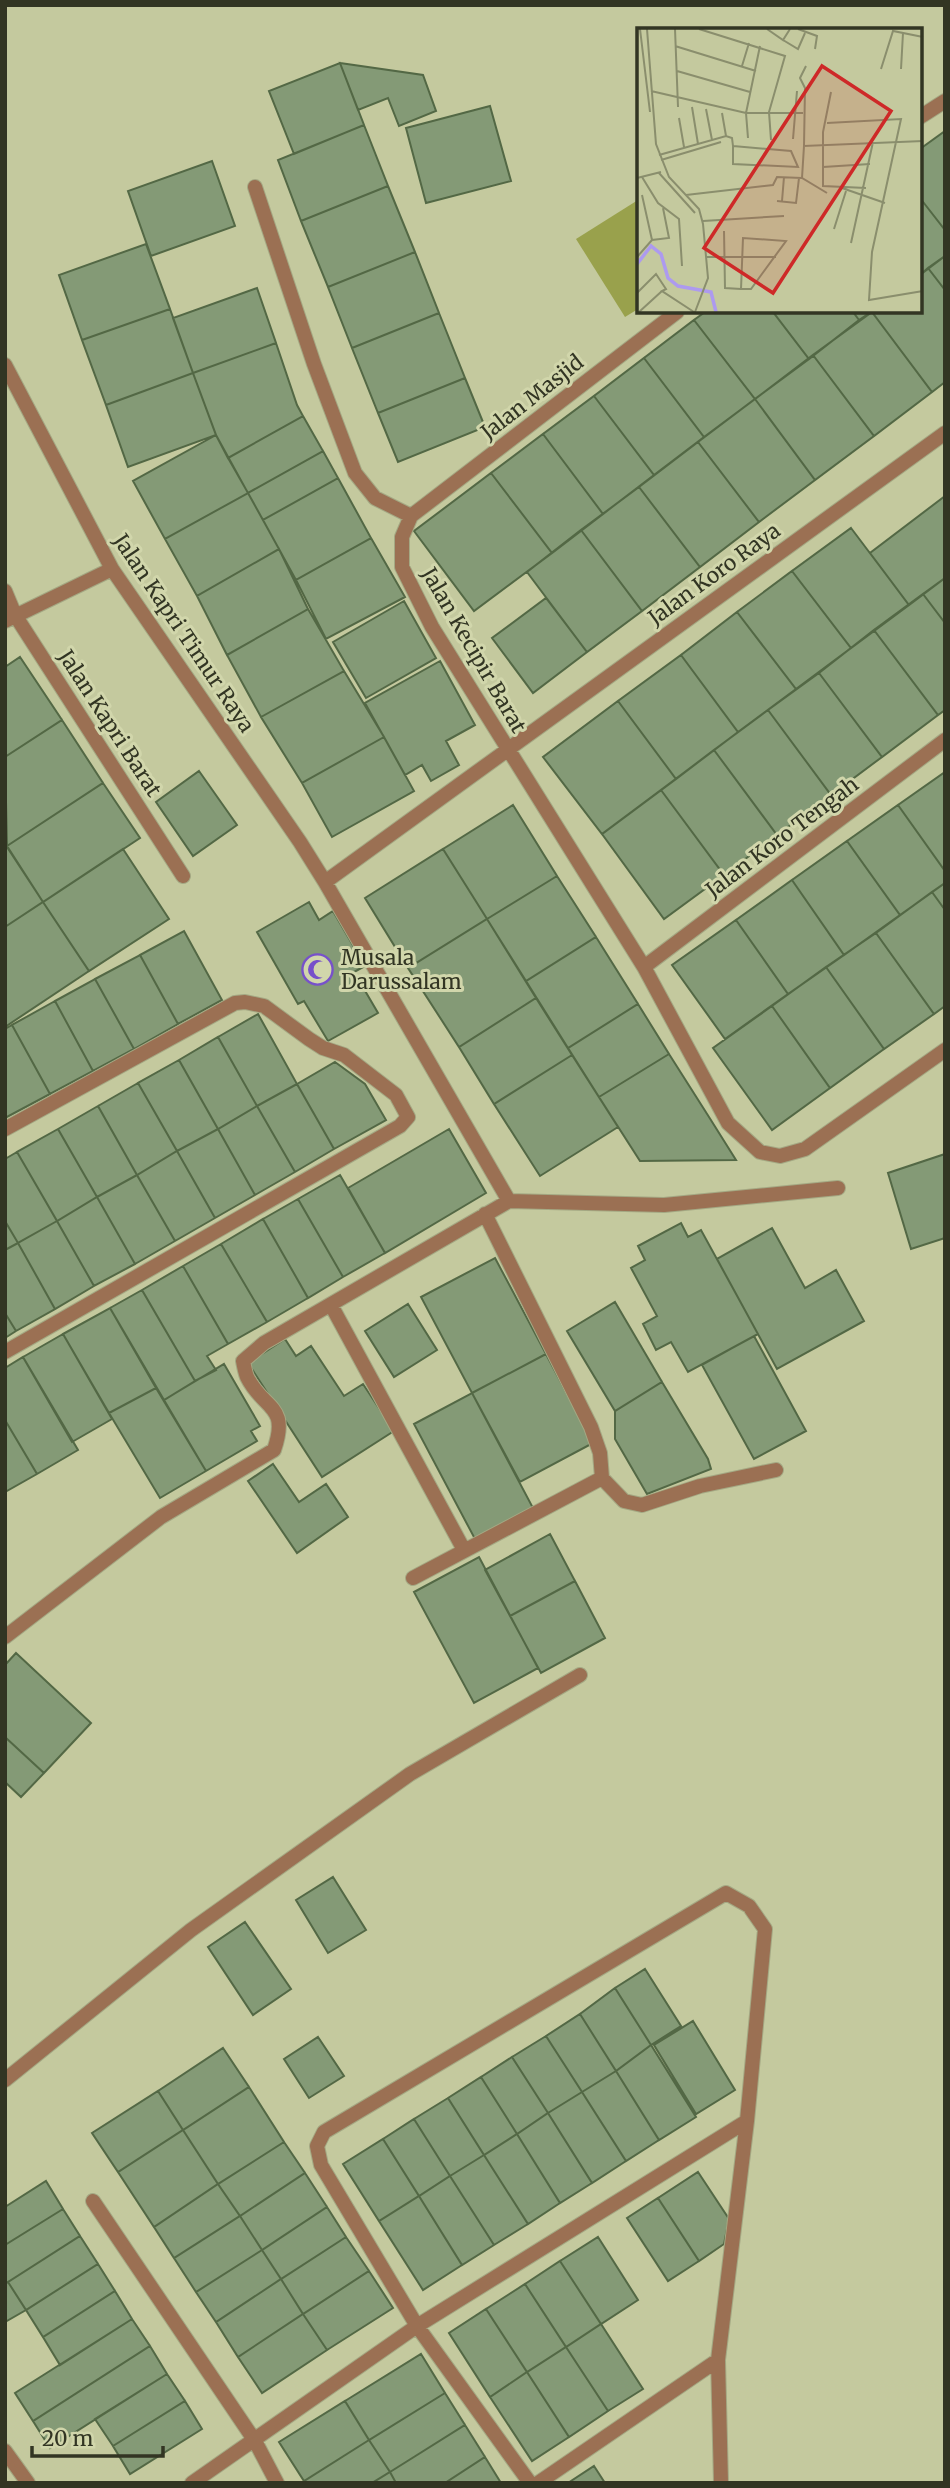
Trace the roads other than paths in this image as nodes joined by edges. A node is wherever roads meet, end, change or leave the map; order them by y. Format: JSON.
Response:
{"nodes":[{"id":1,"x":945,"y":101,"type":"edge"},
{"id":2,"x":922,"y":116,"type":"edge"},
{"id":3,"x":255,"y":187,"type":"dead end"},
{"id":4,"x":676,"y":313,"type":"edge"},
{"id":5,"x":5,"y":365,"type":"edge"},
{"id":6,"x":945,"y":433,"type":"edge"},
{"id":7,"x":411,"y":516,"type":"junction"},
{"id":8,"x":112,"y":569,"type":"junction"},
{"id":9,"x":5,"y":591,"type":"edge"},
{"id":10,"x":10,"y":618,"type":"edge"},
{"id":11,"x":945,"y":740,"type":"edge"},
{"id":12,"x":508,"y":750,"type":"junction"},
{"id":13,"x":183,"y":876,"type":"dead end"},
{"id":14,"x":325,"y":882,"type":"junction"},
{"id":15,"x":644,"y":967,"type":"junction"},
{"id":16,"x":943,"y":1052,"type":"edge"},
{"id":17,"x":5,"y":1129,"type":"edge"},
{"id":18,"x":838,"y":1188,"type":"dead end"},
{"id":19,"x":509,"y":1201,"type":"junction"},
{"id":20,"x":485,"y":1214,"type":"junction"},
{"id":21,"x":331,"y":1306,"type":"junction"},
{"id":22,"x":5,"y":1352,"type":"edge"},
{"id":23,"x":776,"y":1470,"type":"dead end"},
{"id":24,"x":602,"y":1478,"type":"junction"},
{"id":25,"x":464,"y":1550,"type":"junction"},
{"id":26,"x":413,"y":1578,"type":"dead end"},
{"id":27,"x":5,"y":1637,"type":"edge"},
{"id":28,"x":580,"y":1675,"type":"dead end"},
{"id":29,"x":5,"y":2080,"type":"edge"},
{"id":30,"x":747,"y":2121,"type":"junction"},
{"id":31,"x":93,"y":2200,"type":"dead end"},
{"id":32,"x":417,"y":2326,"type":"junction"},
{"id":33,"x":718,"y":2360,"type":"junction"},
{"id":34,"x":255,"y":2441,"type":"junction"},
{"id":35,"x":5,"y":2451,"type":"edge"},
{"id":36,"x":28,"y":2483,"type":"edge"},
{"id":37,"x":192,"y":2483,"type":"edge"},
{"id":38,"x":277,"y":2483,"type":"edge"},
{"id":39,"x":530,"y":2483,"type":"edge"},
{"id":40,"x":538,"y":2483,"type":"edge"},
{"id":41,"x":721,"y":2483,"type":"edge"}],
"edges":[{"from":1,"to":2,"type":"street"},
{"from":3,"to":7,"type":"street"},
{"from":4,"to":7,"type":"street","name":"Jalan Masjid"},
{"from":5,"to":8,"type":"street","name":"Jalan Kapri Timur Raya"},
{"from":6,"to":12,"type":"street","name":"Jalan Koro Raya"},
{"from":7,"to":12,"type":"street","name":"Jalan Kecipir Barat"},
{"from":8,"to":10,"type":"street"},
{"from":8,"to":14,"type":"street","name":"Jalan Kapri Timur Raya"},
{"from":9,"to":10,"type":"street","name":"Jalan Kapri Barat"},
{"from":10,"to":13,"type":"street","name":"Jalan Kapri Barat"},
{"from":11,"to":15,"type":"street","name":"Jalan Koro Tengah"},
{"from":12,"to":14,"type":"street","name":"Jalan Koro Raya"},
{"from":12,"to":15,"type":"street","name":"Jalan Kecipir Barat"},
{"from":14,"to":19,"type":"street","name":"Jalan Kapri Timur Raya"},
{"from":15,"to":16,"type":"street","name":"Jalan Kecipir Barat"},
{"from":17,"to":22,"type":"street"},
{"from":18,"to":19,"type":"street"},
{"from":19,"to":20,"type":"street"},
{"from":20,"to":21,"type":"street"},
{"from":20,"to":24,"type":"street"},
{"from":21,"to":25,"type":"street"},
{"from":21,"to":27,"type":"street"},
{"from":23,"to":24,"type":"street"},
{"from":24,"to":25,"type":"street"},
{"from":25,"to":26,"type":"street"},
{"from":28,"to":29,"type":"street"},
{"from":30,"to":32,"type":"street"},
{"from":30,"to":32,"type":"street"},
{"from":30,"to":33,"type":"street"},
{"from":31,"to":34,"type":"street"},
{"from":32,"to":34,"type":"street"},
{"from":32,"to":39,"type":"street"},
{"from":33,"to":40,"type":"street"},
{"from":33,"to":41,"type":"street"},
{"from":34,"to":37,"type":"street"},
{"from":34,"to":38,"type":"street"},
{"from":35,"to":36,"type":"street"}]}
